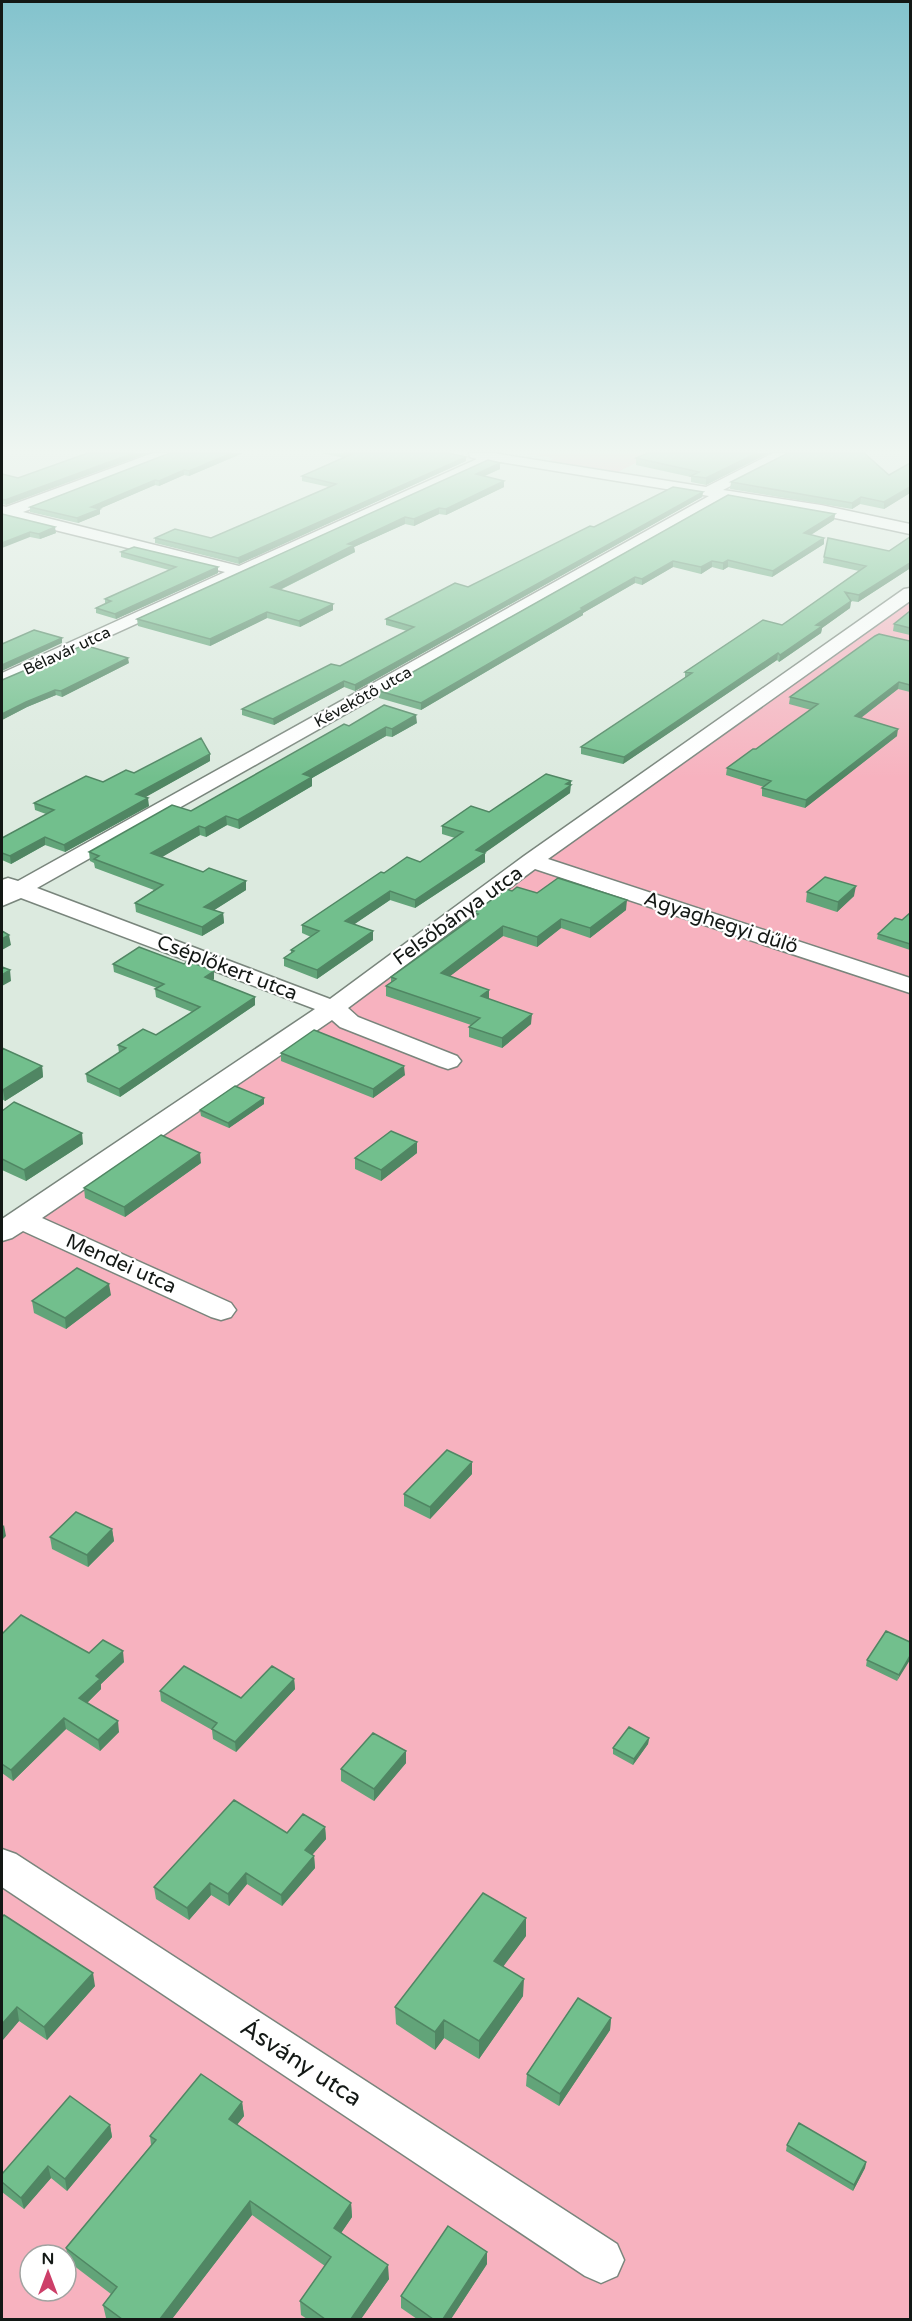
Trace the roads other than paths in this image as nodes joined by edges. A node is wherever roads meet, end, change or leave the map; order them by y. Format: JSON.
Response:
{"nodes":[{"id":1,"x":201,"y":561,"type":"edge"},
{"id":2,"x":261,"y":561,"type":"edge"},
{"id":3,"x":595,"y":561,"type":"edge"},
{"id":4,"x":240,"y":571,"type":"junction"},
{"id":5,"x":910,"y":593,"type":"edge"},
{"id":6,"x":2,"y":680,"type":"edge"},
{"id":7,"x":532,"y":861,"type":"junction"},
{"id":8,"x":7,"y":890,"type":"edge"},
{"id":9,"x":910,"y":986,"type":"edge"},
{"id":10,"x":333,"y":1008,"type":"junction"},
{"id":11,"x":447,"y":1061,"type":"dead end"},
{"id":12,"x":11,"y":1225,"type":"edge"},
{"id":13,"x":221,"y":1310,"type":"dead end"},
{"id":14,"x":2,"y":1866,"type":"edge"},
{"id":15,"x":601,"y":2260,"type":"dead end"}],
"edges":[{"from":1,"to":4,"type":"street"},
{"from":2,"to":4,"type":"street","name":"Bélavár utca"},
{"from":3,"to":8,"type":"street","name":"Kévekötő utca"},
{"from":4,"to":6,"type":"street","name":"Bélavár utca"},
{"from":5,"to":7,"type":"street","name":"Felsőbánya utca"},
{"from":7,"to":9,"type":"street","name":"Agyaghegyi dűlő"},
{"from":7,"to":10,"type":"street","name":"Felsőbánya utca"},
{"from":8,"to":10,"type":"street","name":"Cséplőkert utca"},
{"from":10,"to":11,"type":"street","name":"Cséplőkert utca"},
{"from":10,"to":12,"type":"street","name":"Felsőbánya utca"},
{"from":12,"to":13,"type":"street","name":"Mendei utca"},
{"from":14,"to":15,"type":"street","name":"Ásvány utca"}]}
